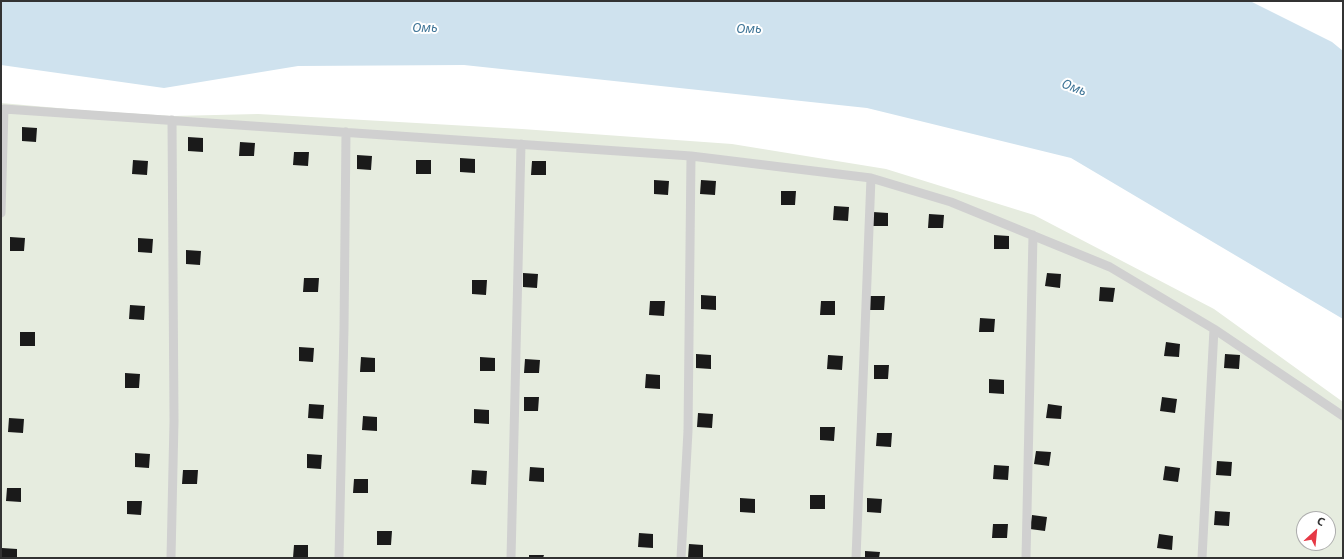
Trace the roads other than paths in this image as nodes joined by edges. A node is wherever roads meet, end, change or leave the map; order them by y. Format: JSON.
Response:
{"nodes":[{"id":1,"x":172,"y":120,"type":"junction"},
{"id":2,"x":346,"y":132,"type":"junction"},
{"id":3,"x":521,"y":144,"type":"junction"},
{"id":4,"x":691,"y":156,"type":"junction"},
{"id":5,"x":871,"y":178,"type":"junction"},
{"id":6,"x":1,"y":213,"type":"edge"},
{"id":7,"x":1033,"y":235,"type":"junction"},
{"id":8,"x":1214,"y":329,"type":"junction"},
{"id":9,"x":1343,"y":416,"type":"edge"},
{"id":10,"x":171,"y":558,"type":"edge"},
{"id":11,"x":339,"y":558,"type":"edge"},
{"id":12,"x":511,"y":558,"type":"edge"},
{"id":13,"x":681,"y":558,"type":"edge"},
{"id":14,"x":856,"y":558,"type":"edge"},
{"id":15,"x":1026,"y":558,"type":"edge"},
{"id":16,"x":1202,"y":558,"type":"edge"}],
"edges":[{"from":1,"to":2,"type":"lane"},
{"from":1,"to":6,"type":"lane"},
{"from":1,"to":10,"type":"lane"},
{"from":2,"to":3,"type":"lane"},
{"from":2,"to":11,"type":"lane"},
{"from":3,"to":4,"type":"lane"},
{"from":3,"to":12,"type":"lane"},
{"from":4,"to":5,"type":"lane"},
{"from":4,"to":13,"type":"lane"},
{"from":5,"to":7,"type":"lane"},
{"from":5,"to":14,"type":"lane"},
{"from":7,"to":8,"type":"lane"},
{"from":7,"to":15,"type":"lane"},
{"from":8,"to":9,"type":"lane"},
{"from":8,"to":16,"type":"lane"}]}
